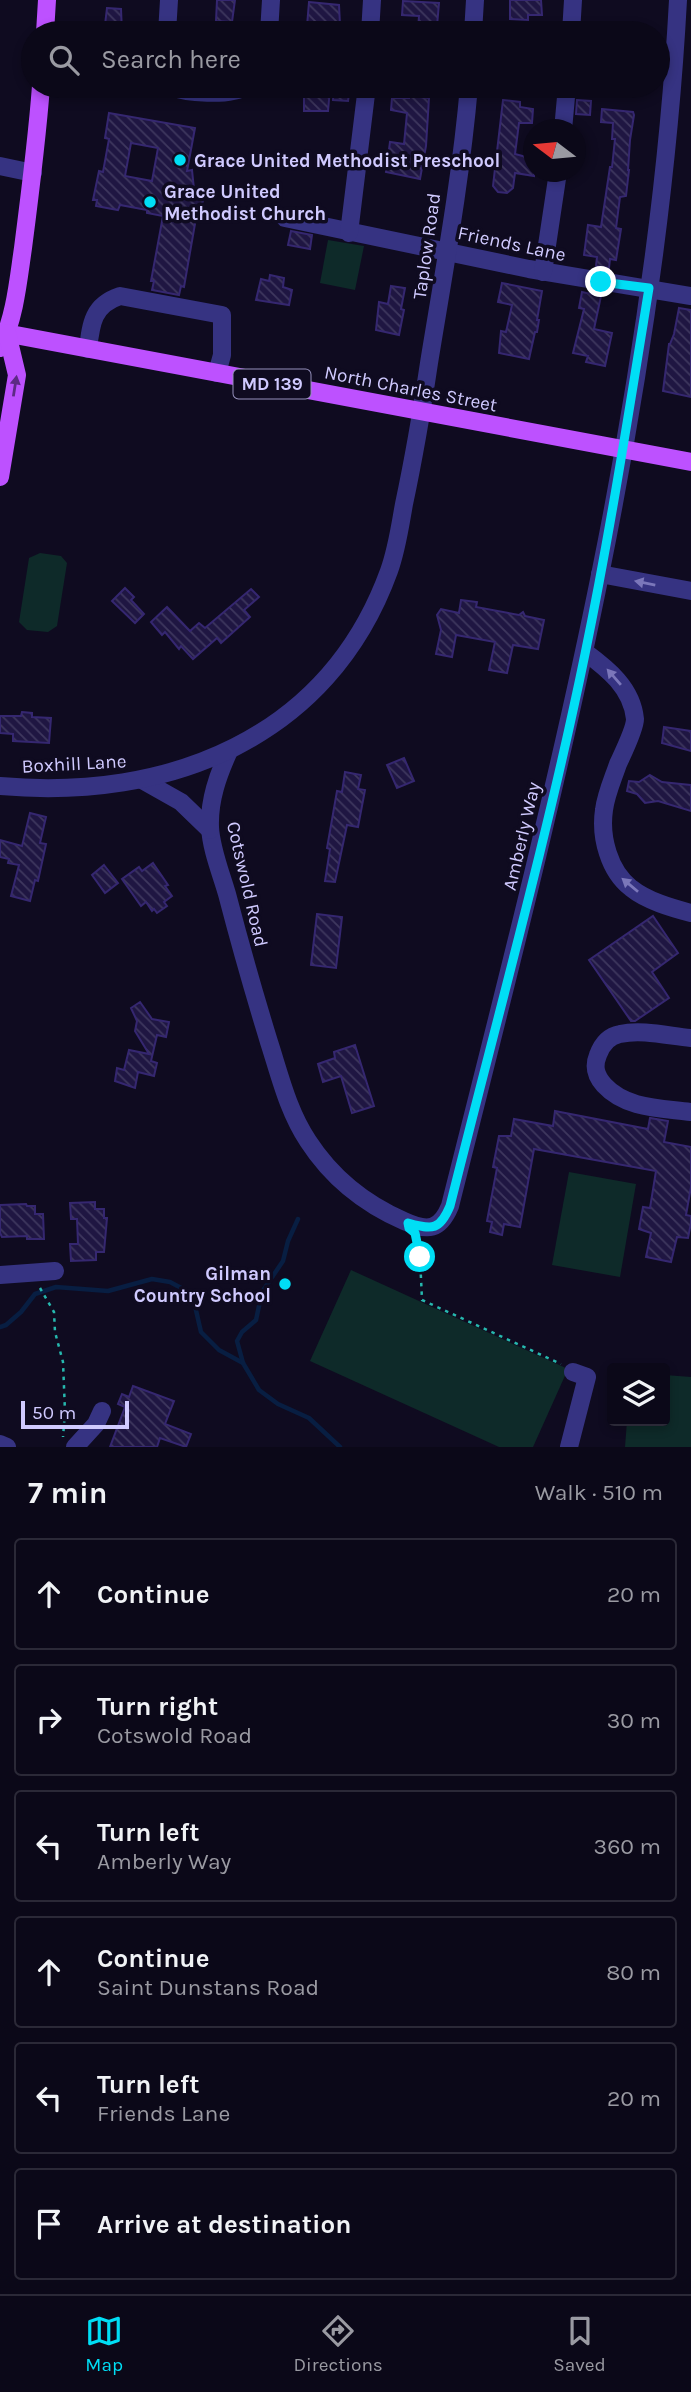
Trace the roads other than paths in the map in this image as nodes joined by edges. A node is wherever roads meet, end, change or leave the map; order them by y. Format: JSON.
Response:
{"nodes":[{"id":1,"x":47,"y":0,"type":"edge"},
{"id":2,"x":169,"y":0,"type":"edge"},
{"id":3,"x":271,"y":0,"type":"edge"},
{"id":4,"x":372,"y":0,"type":"edge"},
{"id":5,"x":475,"y":0,"type":"edge"},
{"id":6,"x":573,"y":0,"type":"edge"},
{"id":7,"x":678,"y":0,"type":"edge"},
{"id":8,"x":46,"y":21,"type":"edge"},
{"id":9,"x":168,"y":21,"type":"edge"},
{"id":10,"x":269,"y":21,"type":"edge"},
{"id":11,"x":371,"y":21,"type":"edge"},
{"id":12,"x":474,"y":21,"type":"edge"},
{"id":13,"x":572,"y":21,"type":"edge"},
{"id":14,"x":40,"y":98,"type":"edge"},
{"id":15,"x":366,"y":98,"type":"edge"},
{"id":16,"x":467,"y":98,"type":"edge"},
{"id":17,"x":566,"y":98,"type":"edge"},
{"id":18,"x":564,"y":119,"type":"edge"},
{"id":19,"x":0,"y":166,"type":"edge"},
{"id":20,"x":33,"y":173,"type":"junction"},
{"id":21,"x":556,"y":182,"type":"edge"},
{"id":22,"x":285,"y":218,"type":"dead end"},
{"id":23,"x":349,"y":233,"type":"junction"},
{"id":24,"x":448,"y":251,"type":"junction"},
{"id":25,"x":543,"y":272,"type":"junction"},
{"id":26,"x":649,"y":288,"type":"junction"},
{"id":27,"x":691,"y":296,"type":"edge"},
{"id":28,"x":2,"y":338,"type":"edge"},
{"id":29,"x":88,"y":349,"type":"junction"},
{"id":30,"x":217,"y":373,"type":"junction"},
{"id":31,"x":421,"y":412,"type":"junction"},
{"id":32,"x":623,"y":449,"type":"junction"},
{"id":33,"x":691,"y":462,"type":"edge"},
{"id":34,"x":0,"y":477,"type":"edge"},
{"id":35,"x":600,"y":574,"type":"junction"},
{"id":36,"x":691,"y":591,"type":"edge"},
{"id":37,"x":585,"y":652,"type":"junction"},
{"id":38,"x":229,"y":751,"type":"junction"},
{"id":39,"x":142,"y":780,"type":"junction"},
{"id":40,"x":0,"y":786,"type":"edge"},
{"id":41,"x":210,"y":830,"type":"junction"},
{"id":42,"x":691,"y":913,"type":"edge"},
{"id":43,"x":691,"y":1038,"type":"edge"},
{"id":44,"x":691,"y":1112,"type":"edge"},
{"id":45,"x":438,"y":1226,"type":"joint"},
{"id":46,"x":55,"y":1271,"type":"dead end"},
{"id":47,"x":0,"y":1275,"type":"edge"},
{"id":48,"x":573,"y":1371,"type":"road end"},
{"id":49,"x":102,"y":1411,"type":"dead end"},
{"id":50,"x":0,"y":1444,"type":"edge"},
{"id":51,"x":7,"y":1447,"type":"edge"},
{"id":52,"x":75,"y":1447,"type":"edge"},
{"id":53,"x":569,"y":1447,"type":"edge"}],
"edges":[{"from":1,"to":8,"type":"main road"},
{"from":2,"to":9,"type":"street"},
{"from":3,"to":10,"type":"street"},
{"from":4,"to":11,"type":"street"},
{"from":5,"to":12,"type":"street"},
{"from":6,"to":13,"type":"street"},
{"from":7,"to":26,"type":"street","name":"Amberly Way"},
{"from":14,"to":20,"type":"main road"},
{"from":15,"to":23,"type":"street"},
{"from":16,"to":24,"type":"street","name":"Taplow Road"},
{"from":17,"to":18,"type":"street"},
{"from":19,"to":20,"type":"street"},
{"from":20,"to":28,"type":"main road"},
{"from":21,"to":25,"type":"street"},
{"from":22,"to":23,"type":"street","name":"Friends Lane"},
{"from":23,"to":24,"type":"street","name":"Friends Lane"},
{"from":24,"to":25,"type":"street","name":"Friends Lane"},
{"from":24,"to":31,"type":"street","name":"Taplow Road"},
{"from":25,"to":26,"type":"street","name":"Friends Lane"},
{"from":26,"to":27,"type":"street","name":"Friends Lane"},
{"from":26,"to":32,"type":"street","name":"Amberly Way"},
{"from":28,"to":29,"type":"main road","name":"North Charles Street","number":"MD 139"},
{"from":34,"to":28,"type":"main road","one_way":true},
{"from":29,"to":30,"type":"main road","name":"North Charles Street","number":"MD 139"},
{"from":29,"to":30,"type":"street"},
{"from":30,"to":31,"type":"main road","name":"North Charles Street","number":"MD 139"},
{"from":31,"to":32,"type":"main road","name":"North Charles Street","number":"MD 139"},
{"from":31,"to":38,"type":"street"},
{"from":32,"to":33,"type":"main road","name":"North Charles Street","number":"MD 139"},
{"from":32,"to":35,"type":"street","name":"Amberly Way"},
{"from":36,"to":35,"type":"street","one_way":true},
{"from":35,"to":37,"type":"street","name":"Amberly Way"},
{"from":42,"to":37,"type":"street","one_way":true},
{"from":37,"to":45,"type":"street","name":"Amberly Way"},
{"from":38,"to":39,"type":"street","name":"Boxhill Lane"},
{"from":38,"to":41,"type":"street","name":"Cotswold Road"},
{"from":39,"to":40,"type":"street","name":"Boxhill Lane"},
{"from":39,"to":41,"type":"street"},
{"from":41,"to":45,"type":"street","name":"Cotswold Road"},
{"from":43,"to":44,"type":"street"},
{"from":46,"to":47,"type":"street"},
{"from":48,"to":53,"type":"street"},
{"from":49,"to":52,"type":"street"},
{"from":50,"to":51,"type":"street"}]}
